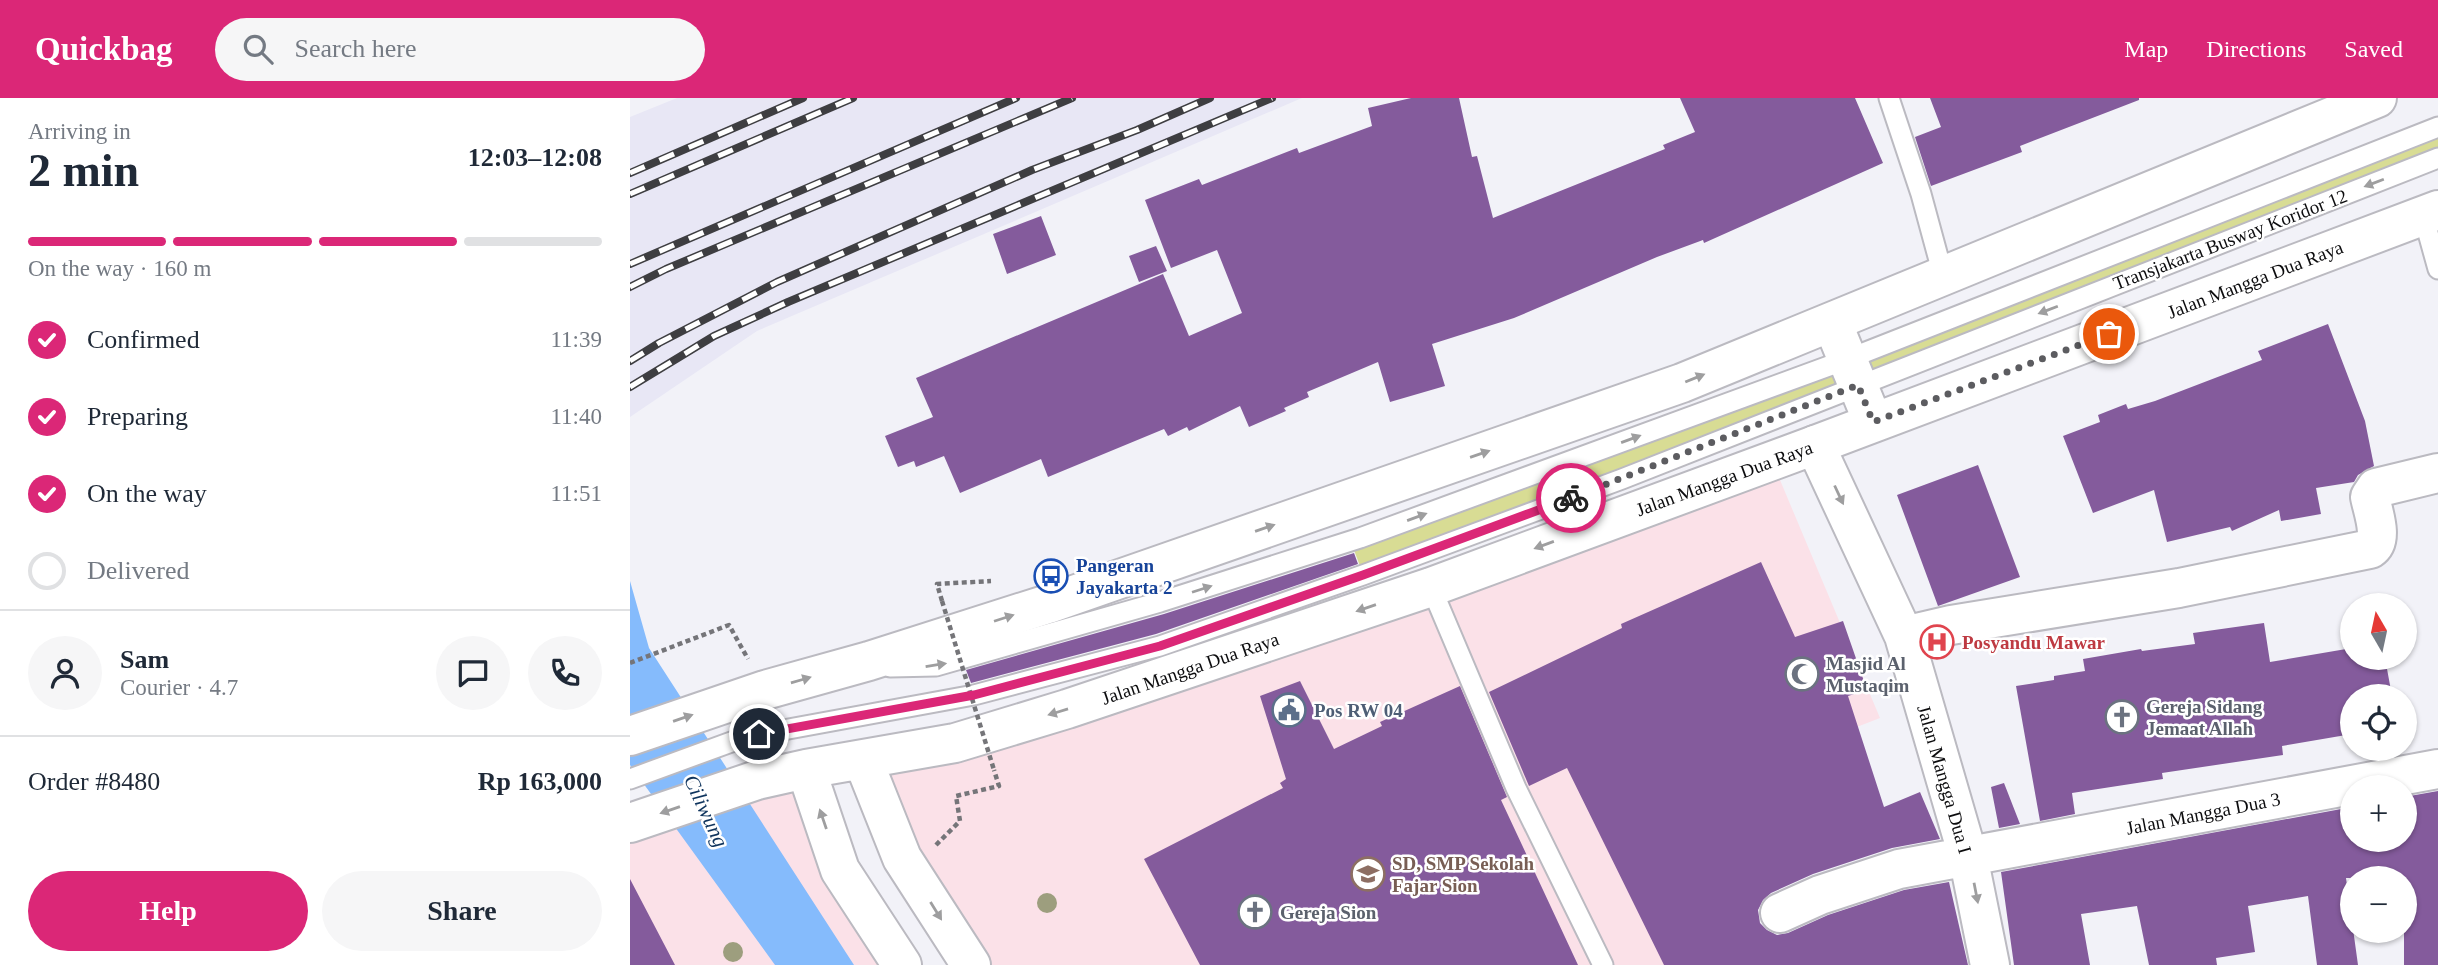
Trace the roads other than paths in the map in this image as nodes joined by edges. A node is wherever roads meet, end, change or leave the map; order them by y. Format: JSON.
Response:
{"nodes":[{"id":1,"x":1889,"y":98,"type":"edge"},
{"id":2,"x":2377,"y":98,"type":"edge"},
{"id":3,"x":2438,"y":127,"type":"edge"},
{"id":4,"x":2438,"y":158,"type":"edge"},
{"id":5,"x":2430,"y":212,"type":"edge"},
{"id":6,"x":2438,"y":269,"type":"edge"},
{"id":7,"x":1943,"y":275,"type":"junction"},
{"id":8,"x":1832,"y":322,"type":"junction"},
{"id":9,"x":1853,"y":372,"type":"junction"},
{"id":10,"x":1873,"y":422,"type":"junction"},
{"id":11,"x":1815,"y":445,"type":"junction"},
{"id":12,"x":2438,"y":473,"type":"edge"},
{"id":13,"x":1431,"y":587,"type":"junction"},
{"id":14,"x":1904,"y":636,"type":"junction"},
{"id":15,"x":869,"y":661,"type":"junction"},
{"id":16,"x":630,"y":737,"type":"edge"},
{"id":17,"x":863,"y":760,"type":"junction"},
{"id":18,"x":806,"y":769,"type":"junction"},
{"id":19,"x":2438,"y":769,"type":"edge"},
{"id":20,"x":630,"y":779,"type":"edge"},
{"id":21,"x":630,"y":823,"type":"edge"},
{"id":22,"x":1968,"y":856,"type":"junction"},
{"id":23,"x":1780,"y":913,"type":"dead end"},
{"id":24,"x":902,"y":965,"type":"edge"},
{"id":25,"x":971,"y":965,"type":"edge"},
{"id":26,"x":1603,"y":965,"type":"edge"},
{"id":27,"x":1990,"y":965,"type":"edge"}],
"edges":[{"from":1,"to":7,"type":"lane"},
{"from":2,"to":7,"type":"main road"},
{"from":3,"to":9,"type":"lane"},
{"from":4,"to":9,"type":"lane","name":"Transjakarta Busway Koridor 12","one_way":true},
{"from":5,"to":6,"type":"lane"},
{"from":5,"to":10,"type":"main road","name":"Jalan Mangga Dua Raya"},
{"from":7,"to":8,"type":"main road"},
{"from":8,"to":9,"type":"main road"},
{"from":15,"to":8,"type":"main road","one_way":true},
{"from":9,"to":10,"type":"main road"},
{"from":15,"to":9,"type":"lane","one_way":true},
{"from":9,"to":20,"type":"lane","name":"Transjakarta Busway Koridor 12"},
{"from":10,"to":11,"type":"main road","name":"Jalan Mangga Dua Raya"},
{"from":11,"to":13,"type":"main road","name":"Jalan Mangga Dua Raya","one_way":true},
{"from":11,"to":14,"type":"main road","name":"Jalan Mangga Dua I","one_way":true},
{"from":12,"to":14,"type":"main road"},
{"from":13,"to":17,"type":"main road","name":"Jalan Mangga Dua Raya","one_way":true},
{"from":13,"to":26,"type":"lane"},
{"from":14,"to":22,"type":"main road","name":"Jalan Mangga Dua I"},
{"from":16,"to":15,"type":"main road","one_way":true},
{"from":17,"to":18,"type":"main road","name":"Jalan Mangga Dua Raya"},
{"from":17,"to":25,"type":"main road","one_way":true},
{"from":18,"to":21,"type":"main road","name":"Jalan Mangga Dua Raya","one_way":true},
{"from":24,"to":18,"type":"main road","one_way":true},
{"from":19,"to":22,"type":"main road","name":"Jalan Mangga Dua 3"},
{"from":22,"to":23,"type":"main road","name":"Jalan Mangga Dua 3"},
{"from":22,"to":27,"type":"main road","name":"Jalan Mangga Dua I","one_way":true}]}
